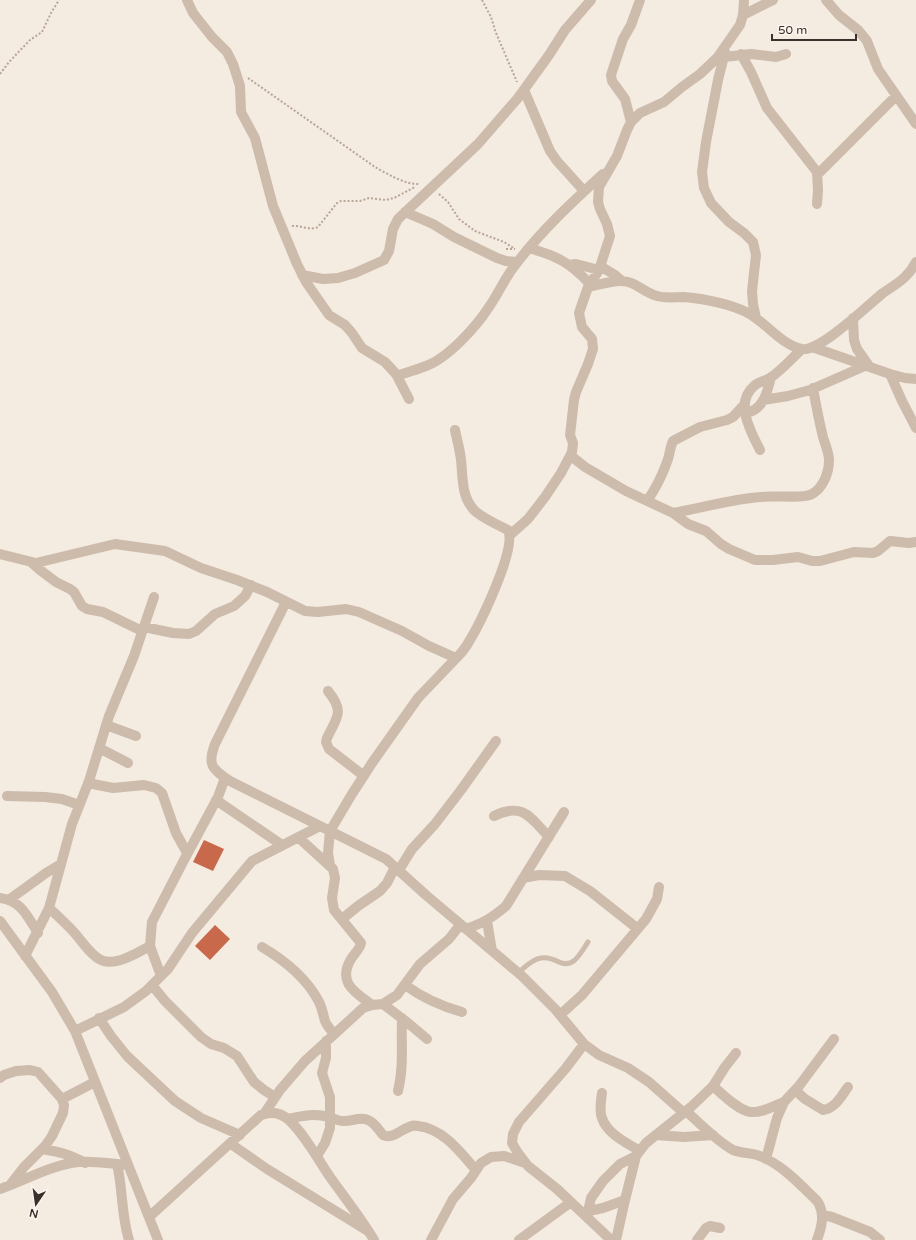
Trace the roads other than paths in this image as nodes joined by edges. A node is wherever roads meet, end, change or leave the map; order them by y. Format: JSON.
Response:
{"nodes":[{"id":1,"x":187,"y":0,"type":"edge"},
{"id":2,"x":591,"y":0,"type":"edge"},
{"id":3,"x":640,"y":0,"type":"edge"},
{"id":4,"x":744,"y":0,"type":"edge"},
{"id":5,"x":773,"y":0,"type":"edge"},
{"id":6,"x":826,"y":0,"type":"edge"},
{"id":7,"x":743,"y":15,"type":"junction"},
{"id":8,"x":727,"y":45,"type":"junction"},
{"id":9,"x":741,"y":54,"type":"junction"},
{"id":10,"x":786,"y":54,"type":"dead end"},
{"id":11,"x":724,"y":57,"type":"junction"},
{"id":12,"x":523,"y":91,"type":"junction"},
{"id":13,"x":896,"y":96,"type":"junction"},
{"id":14,"x":631,"y":122,"type":"junction"},
{"id":15,"x":916,"y":124,"type":"edge"},
{"id":16,"x":608,"y":170,"type":"junction"},
{"id":17,"x":817,"y":175,"type":"junction"},
{"id":18,"x":584,"y":192,"type":"junction"},
{"id":19,"x":817,"y":204,"type":"dead end"},
{"id":20,"x":405,"y":212,"type":"junction"},
{"id":21,"x":529,"y":248,"type":"junction"},
{"id":22,"x":517,"y":262,"type":"junction"},
{"id":23,"x":916,"y":262,"type":"edge"},
{"id":24,"x":569,"y":265,"type":"junction"},
{"id":25,"x":599,"y":268,"type":"junction"},
{"id":26,"x":302,"y":275,"type":"junction"},
{"id":27,"x":622,"y":281,"type":"junction"},
{"id":28,"x":589,"y":286,"type":"junction"},
{"id":29,"x":756,"y":318,"type":"junction"},
{"id":30,"x":853,"y":318,"type":"junction"},
{"id":31,"x":807,"y":348,"type":"junction"},
{"id":32,"x":868,"y":366,"type":"junction"},
{"id":33,"x":890,"y":374,"type":"junction"},
{"id":34,"x":397,"y":376,"type":"junction"},
{"id":35,"x":770,"y":377,"type":"junction"},
{"id":36,"x":916,"y":379,"type":"edge"},
{"id":37,"x":814,"y":388,"type":"junction"},
{"id":38,"x":409,"y":399,"type":"dead end"},
{"id":39,"x":763,"y":400,"type":"junction"},
{"id":40,"x":744,"y":409,"type":"junction"},
{"id":41,"x":916,"y":428,"type":"edge"},
{"id":42,"x":455,"y":430,"type":"dead end"},
{"id":43,"x":760,"y":450,"type":"dead end"},
{"id":44,"x":571,"y":456,"type":"junction"},
{"id":45,"x":646,"y":501,"type":"junction"},
{"id":46,"x":673,"y":513,"type":"junction"},
{"id":47,"x":510,"y":535,"type":"junction"},
{"id":48,"x":916,"y":542,"type":"edge"},
{"id":49,"x":0,"y":554,"type":"edge"},
{"id":50,"x":32,"y":563,"type":"junction"},
{"id":51,"x":251,"y":585,"type":"junction"},
{"id":52,"x":154,"y":596,"type":"dead end"},
{"id":53,"x":286,"y":602,"type":"junction"},
{"id":54,"x":143,"y":629,"type":"junction"},
{"id":55,"x":456,"y":658,"type":"junction"},
{"id":56,"x":328,"y":691,"type":"dead end"},
{"id":57,"x":106,"y":724,"type":"junction"},
{"id":58,"x":136,"y":736,"type":"dead end"},
{"id":59,"x":496,"y":741,"type":"dead end"},
{"id":60,"x":99,"y":748,"type":"junction"},
{"id":61,"x":128,"y":763,"type":"dead end"},
{"id":62,"x":364,"y":776,"type":"junction"},
{"id":63,"x":225,"y":778,"type":"junction"},
{"id":64,"x":88,"y":783,"type":"junction"},
{"id":65,"x":8,"y":796,"type":"dead end"},
{"id":66,"x":216,"y":800,"type":"junction"},
{"id":67,"x":79,"y":805,"type":"junction"},
{"id":68,"x":564,"y":812,"type":"dead end"},
{"id":69,"x":494,"y":816,"type":"dead end"},
{"id":70,"x":320,"y":826,"type":"junction"},
{"id":71,"x":330,"y":831,"type":"junction"},
{"id":72,"x":298,"y":837,"type":"junction"},
{"id":73,"x":549,"y":837,"type":"junction"},
{"id":74,"x":282,"y":845,"type":"junction"},
{"id":75,"x":187,"y":853,"type":"junction"},
{"id":76,"x":61,"y":864,"type":"junction"},
{"id":77,"x":330,"y":865,"type":"junction"},
{"id":78,"x":397,"y":869,"type":"junction"},
{"id":79,"x":523,"y":878,"type":"junction"},
{"id":80,"x":659,"y":887,"type":"dead end"},
{"id":81,"x":5,"y":899,"type":"edge"},
{"id":82,"x":49,"y":908,"type":"junction"},
{"id":83,"x":342,"y":919,"type":"junction"},
{"id":84,"x":0,"y":921,"type":"edge"},
{"id":85,"x":487,"y":921,"type":"junction"},
{"id":86,"x":463,"y":927,"type":"junction"},
{"id":87,"x":638,"y":929,"type":"junction"},
{"id":88,"x":38,"y":933,"type":"junction"},
{"id":89,"x":588,"y":942,"type":"dead end"},
{"id":90,"x":150,"y":946,"type":"junction"},
{"id":91,"x":262,"y":947,"type":"dead end"},
{"id":92,"x":492,"y":952,"type":"junction"},
{"id":93,"x":25,"y":956,"type":"junction"},
{"id":94,"x":518,"y":973,"type":"junction"},
{"id":95,"x":161,"y":976,"type":"junction"},
{"id":96,"x":152,"y":985,"type":"junction"},
{"id":97,"x":405,"y":985,"type":"junction"},
{"id":98,"x":377,"y":1005,"type":"junction"},
{"id":99,"x":462,"y":1012,"type":"dead end"},
{"id":100,"x":560,"y":1015,"type":"junction"},
{"id":101,"x":100,"y":1018,"type":"junction"},
{"id":102,"x":402,"y":1018,"type":"junction"},
{"id":103,"x":75,"y":1031,"type":"junction"},
{"id":104,"x":330,"y":1038,"type":"junction"},
{"id":105,"x":427,"y":1039,"type":"dead end"},
{"id":106,"x":834,"y":1039,"type":"dead end"},
{"id":107,"x":584,"y":1044,"type":"junction"},
{"id":108,"x":736,"y":1053,"type":"dead end"},
{"id":109,"x":0,"y":1078,"type":"edge"},
{"id":110,"x":96,"y":1082,"type":"junction"},
{"id":111,"x":712,"y":1086,"type":"junction"},
{"id":112,"x":848,"y":1087,"type":"dead end"},
{"id":113,"x":795,"y":1090,"type":"junction"},
{"id":114,"x":398,"y":1091,"type":"dead end"},
{"id":115,"x":602,"y":1093,"type":"dead end"},
{"id":116,"x":275,"y":1097,"type":"junction"},
{"id":117,"x":62,"y":1099,"type":"junction"},
{"id":118,"x":784,"y":1102,"type":"junction"},
{"id":119,"x":685,"y":1112,"type":"junction"},
{"id":120,"x":264,"y":1114,"type":"junction"},
{"id":121,"x":331,"y":1118,"type":"junction"},
{"id":122,"x":288,"y":1119,"type":"junction"},
{"id":123,"x":656,"y":1135,"type":"junction"},
{"id":124,"x":240,"y":1136,"type":"junction"},
{"id":125,"x":713,"y":1136,"type":"junction"},
{"id":126,"x":231,"y":1144,"type":"junction"},
{"id":127,"x":42,"y":1149,"type":"junction"},
{"id":128,"x":638,"y":1153,"type":"junction"},
{"id":129,"x":317,"y":1156,"type":"junction"},
{"id":130,"x":766,"y":1159,"type":"junction"},
{"id":131,"x":85,"y":1162,"type":"junction"},
{"id":132,"x":525,"y":1163,"type":"junction"},
{"id":133,"x":117,"y":1164,"type":"junction"},
{"id":134,"x":128,"y":1165,"type":"junction"},
{"id":135,"x":476,"y":1170,"type":"junction"},
{"id":136,"x":10,"y":1185,"type":"junction"},
{"id":137,"x":0,"y":1190,"type":"edge"},
{"id":138,"x":625,"y":1200,"type":"junction"},
{"id":139,"x":571,"y":1202,"type":"junction"},
{"id":140,"x":585,"y":1211,"type":"junction"},
{"id":141,"x":822,"y":1215,"type":"junction"},
{"id":142,"x":149,"y":1217,"type":"junction"},
{"id":143,"x":720,"y":1228,"type":"dead end"},
{"id":144,"x":372,"y":1236,"type":"edge"},
{"id":145,"x":129,"y":1240,"type":"edge"},
{"id":146,"x":158,"y":1240,"type":"edge"},
{"id":147,"x":431,"y":1240,"type":"edge"},
{"id":148,"x":519,"y":1240,"type":"edge"},
{"id":149,"x":611,"y":1240,"type":"edge"},
{"id":150,"x":616,"y":1240,"type":"edge"},
{"id":151,"x":698,"y":1240,"type":"edge"},
{"id":152,"x":817,"y":1240,"type":"edge"},
{"id":153,"x":880,"y":1240,"type":"edge"}],
"edges":[{"from":1,"to":26,"type":"street"},
{"from":2,"to":12,"type":"street"},
{"from":3,"to":14,"type":"street"},
{"from":4,"to":7,"type":"street"},
{"from":5,"to":7,"type":"street"},
{"from":6,"to":13,"type":"street"},
{"from":7,"to":8,"type":"street"},
{"from":8,"to":11,"type":"street"},
{"from":8,"to":14,"type":"street"},
{"from":9,"to":10,"type":"street"},
{"from":9,"to":11,"type":"street"},
{"from":9,"to":17,"type":"street"},
{"from":11,"to":29,"type":"street"},
{"from":12,"to":18,"type":"street"},
{"from":12,"to":20,"type":"street"},
{"from":13,"to":15,"type":"street"},
{"from":13,"to":17,"type":"street"},
{"from":14,"to":16,"type":"street"},
{"from":16,"to":18,"type":"street"},
{"from":16,"to":25,"type":"street"},
{"from":17,"to":19,"type":"street"},
{"from":18,"to":21,"type":"street"},
{"from":20,"to":22,"type":"street"},
{"from":20,"to":26,"type":"street"},
{"from":21,"to":22,"type":"street"},
{"from":21,"to":24,"type":"street"},
{"from":22,"to":34,"type":"street"},
{"from":23,"to":30,"type":"street"},
{"from":24,"to":25,"type":"street"},
{"from":24,"to":28,"type":"street"},
{"from":25,"to":27,"type":"street"},
{"from":25,"to":28,"type":"street"},
{"from":26,"to":34,"type":"street"},
{"from":27,"to":28,"type":"street"},
{"from":27,"to":29,"type":"street"},
{"from":28,"to":44,"type":"street"},
{"from":29,"to":31,"type":"street"},
{"from":30,"to":31,"type":"street"},
{"from":30,"to":32,"type":"street"},
{"from":31,"to":32,"type":"street"},
{"from":31,"to":35,"type":"street"},
{"from":32,"to":33,"type":"street"},
{"from":32,"to":37,"type":"street"},
{"from":33,"to":36,"type":"street"},
{"from":33,"to":41,"type":"street"},
{"from":34,"to":38,"type":"street"},
{"from":35,"to":39,"type":"street"},
{"from":35,"to":40,"type":"street"},
{"from":37,"to":39,"type":"street"},
{"from":37,"to":46,"type":"street"},
{"from":39,"to":40,"type":"street"},
{"from":40,"to":43,"type":"street"},
{"from":40,"to":45,"type":"street"},
{"from":42,"to":47,"type":"street"},
{"from":44,"to":45,"type":"street"},
{"from":44,"to":47,"type":"street"},
{"from":45,"to":46,"type":"street"},
{"from":46,"to":48,"type":"street"},
{"from":47,"to":55,"type":"street"},
{"from":49,"to":50,"type":"street"},
{"from":50,"to":51,"type":"street"},
{"from":50,"to":54,"type":"street"},
{"from":51,"to":53,"type":"street"},
{"from":51,"to":54,"type":"street"},
{"from":52,"to":54,"type":"street"},
{"from":53,"to":55,"type":"street"},
{"from":53,"to":63,"type":"street"},
{"from":54,"to":57,"type":"street"},
{"from":55,"to":62,"type":"street"},
{"from":56,"to":62,"type":"street"},
{"from":57,"to":58,"type":"street"},
{"from":57,"to":60,"type":"street"},
{"from":59,"to":78,"type":"street"},
{"from":60,"to":61,"type":"street"},
{"from":60,"to":64,"type":"street"},
{"from":62,"to":71,"type":"street"},
{"from":63,"to":66,"type":"street"},
{"from":63,"to":70,"type":"street"},
{"from":64,"to":67,"type":"street"},
{"from":64,"to":75,"type":"street"},
{"from":65,"to":67,"type":"street"},
{"from":66,"to":74,"type":"street"},
{"from":66,"to":75,"type":"street"},
{"from":67,"to":76,"type":"street"},
{"from":68,"to":73,"type":"street"},
{"from":69,"to":73,"type":"street"},
{"from":70,"to":71,"type":"street"},
{"from":70,"to":72,"type":"street"},
{"from":71,"to":77,"type":"street"},
{"from":71,"to":78,"type":"street"},
{"from":72,"to":74,"type":"street"},
{"from":72,"to":77,"type":"street"},
{"from":73,"to":79,"type":"street"},
{"from":74,"to":95,"type":"street"},
{"from":75,"to":90,"type":"street"},
{"from":76,"to":81,"type":"street"},
{"from":76,"to":82,"type":"street"},
{"from":77,"to":83,"type":"street"},
{"from":78,"to":83,"type":"street"},
{"from":78,"to":86,"type":"street"},
{"from":79,"to":85,"type":"street"},
{"from":79,"to":87,"type":"street"},
{"from":80,"to":87,"type":"street"},
{"from":81,"to":88,"type":"street"},
{"from":82,"to":88,"type":"street"},
{"from":82,"to":90,"type":"street"},
{"from":83,"to":98,"type":"street"},
{"from":84,"to":93,"type":"street"},
{"from":85,"to":86,"type":"street"},
{"from":85,"to":92,"type":"street"},
{"from":86,"to":92,"type":"street"},
{"from":86,"to":97,"type":"street"},
{"from":87,"to":100,"type":"street"},
{"from":88,"to":93,"type":"street"},
{"from":89,"to":94,"type":"lane"},
{"from":90,"to":95,"type":"street"},
{"from":91,"to":104,"type":"street"},
{"from":92,"to":94,"type":"street"},
{"from":93,"to":103,"type":"street"},
{"from":94,"to":100,"type":"street"},
{"from":95,"to":96,"type":"street"},
{"from":96,"to":101,"type":"street"},
{"from":96,"to":116,"type":"street"},
{"from":97,"to":98,"type":"street"},
{"from":97,"to":99,"type":"street"},
{"from":98,"to":102,"type":"street"},
{"from":98,"to":104,"type":"street"},
{"from":100,"to":107,"type":"street"},
{"from":101,"to":103,"type":"street"},
{"from":101,"to":124,"type":"street"},
{"from":102,"to":105,"type":"street"},
{"from":102,"to":114,"type":"street"},
{"from":103,"to":110,"type":"street"},
{"from":104,"to":116,"type":"street"},
{"from":104,"to":121,"type":"street"},
{"from":106,"to":113,"type":"street"},
{"from":107,"to":119,"type":"street"},
{"from":107,"to":132,"type":"street"},
{"from":108,"to":111,"type":"street"},
{"from":109,"to":117,"type":"street"},
{"from":110,"to":117,"type":"street"},
{"from":110,"to":134,"type":"street"},
{"from":111,"to":118,"type":"street"},
{"from":111,"to":119,"type":"street"},
{"from":112,"to":113,"type":"street"},
{"from":113,"to":118,"type":"street"},
{"from":115,"to":128,"type":"street"},
{"from":116,"to":120,"type":"street"},
{"from":117,"to":127,"type":"street"},
{"from":118,"to":130,"type":"street"},
{"from":119,"to":123,"type":"street"},
{"from":119,"to":125,"type":"street"},
{"from":120,"to":122,"type":"street"},
{"from":120,"to":124,"type":"street"},
{"from":121,"to":122,"type":"street"},
{"from":121,"to":129,"type":"street"},
{"from":121,"to":135,"type":"street"},
{"from":122,"to":129,"type":"street"},
{"from":123,"to":125,"type":"street"},
{"from":123,"to":128,"type":"street"},
{"from":124,"to":126,"type":"street"},
{"from":125,"to":130,"type":"street"},
{"from":126,"to":142,"type":"street"},
{"from":126,"to":144,"type":"street"},
{"from":127,"to":131,"type":"street"},
{"from":127,"to":136,"type":"street"},
{"from":128,"to":138,"type":"street"},
{"from":128,"to":140,"type":"street"},
{"from":129,"to":144,"type":"street"},
{"from":130,"to":141,"type":"street"},
{"from":131,"to":133,"type":"street"},
{"from":131,"to":136,"type":"street"},
{"from":132,"to":135,"type":"street"},
{"from":132,"to":139,"type":"street"},
{"from":133,"to":134,"type":"street"},
{"from":133,"to":145,"type":"street"},
{"from":134,"to":142,"type":"street"},
{"from":135,"to":147,"type":"street"},
{"from":136,"to":137,"type":"street"},
{"from":138,"to":140,"type":"street"},
{"from":138,"to":150,"type":"street"},
{"from":139,"to":140,"type":"street"},
{"from":139,"to":148,"type":"street"},
{"from":140,"to":149,"type":"street"},
{"from":141,"to":152,"type":"street"},
{"from":141,"to":153,"type":"street"},
{"from":142,"to":146,"type":"street"},
{"from":143,"to":151,"type":"street"}]}
